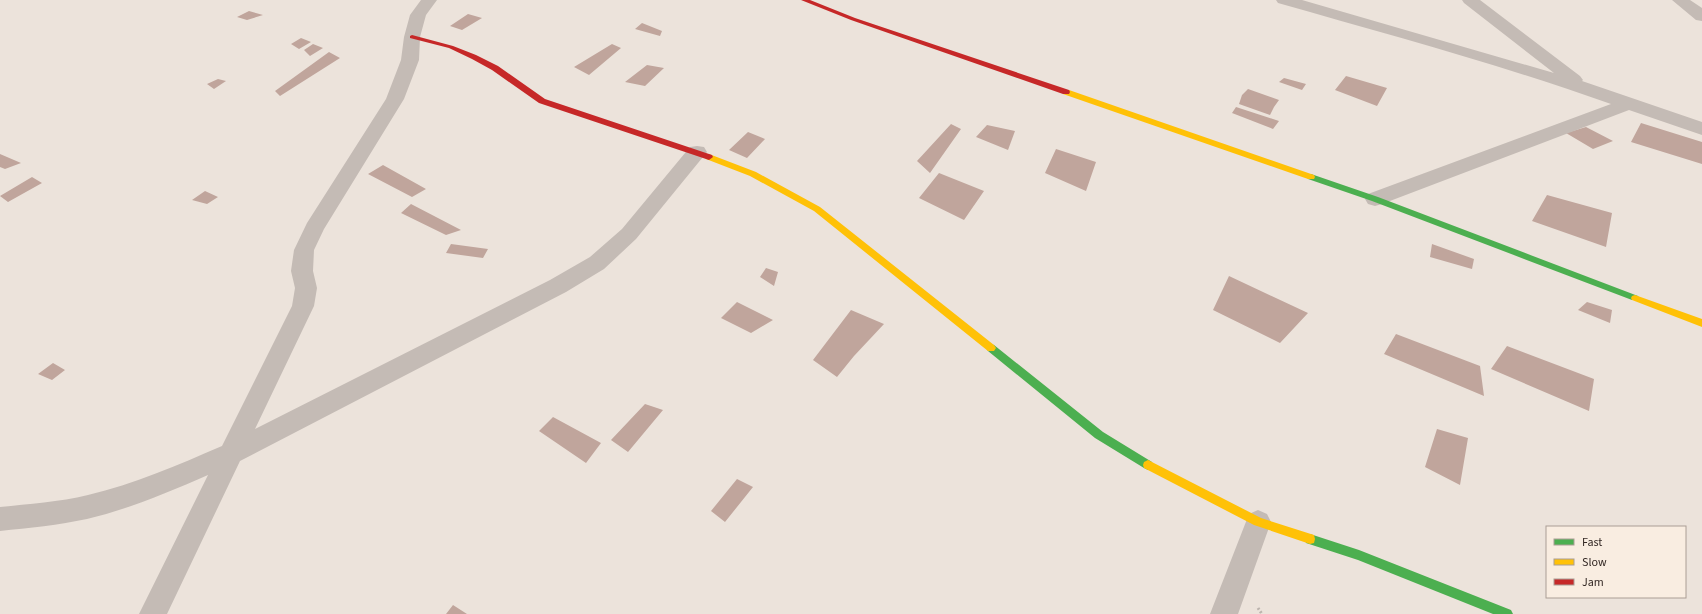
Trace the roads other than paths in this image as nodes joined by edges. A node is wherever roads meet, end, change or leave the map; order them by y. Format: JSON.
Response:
{"nodes":[{"id":1,"x":429,"y":0,"type":"edge"},
{"id":2,"x":804,"y":0,"type":"edge"},
{"id":3,"x":1284,"y":0,"type":"edge"},
{"id":4,"x":1470,"y":0,"type":"edge"},
{"id":5,"x":1680,"y":0,"type":"edge"},
{"id":6,"x":1702,"y":16,"type":"edge"},
{"id":7,"x":412,"y":37,"type":"junction"},
{"id":8,"x":1584,"y":88,"type":"junction"},
{"id":9,"x":1628,"y":104,"type":"junction"},
{"id":10,"x":1702,"y":129,"type":"edge"},
{"id":11,"x":697,"y":152,"type":"junction"},
{"id":12,"x":1375,"y":199,"type":"junction"},
{"id":13,"x":1702,"y":323,"type":"edge"},
{"id":14,"x":232,"y":453,"type":"junction"},
{"id":15,"x":0,"y":519,"type":"edge"},
{"id":16,"x":1258,"y":522,"type":"junction"},
{"id":17,"x":153,"y":614,"type":"edge"},
{"id":18,"x":1224,"y":614,"type":"edge"},
{"id":19,"x":1507,"y":614,"type":"edge"}],
"edges":[{"from":1,"to":7,"type":"street"},
{"from":2,"to":12,"type":"street"},
{"from":3,"to":8,"type":"street"},
{"from":4,"to":8,"type":"street"},
{"from":5,"to":6,"type":"street"},
{"from":7,"to":11,"type":"street"},
{"from":7,"to":14,"type":"street"},
{"from":8,"to":9,"type":"street"},
{"from":9,"to":10,"type":"street"},
{"from":9,"to":12,"type":"street"},
{"from":11,"to":14,"type":"street"},
{"from":11,"to":16,"type":"street"},
{"from":12,"to":13,"type":"street"},
{"from":14,"to":15,"type":"street"},
{"from":14,"to":17,"type":"street"},
{"from":16,"to":18,"type":"street"},
{"from":16,"to":19,"type":"street"}]}
